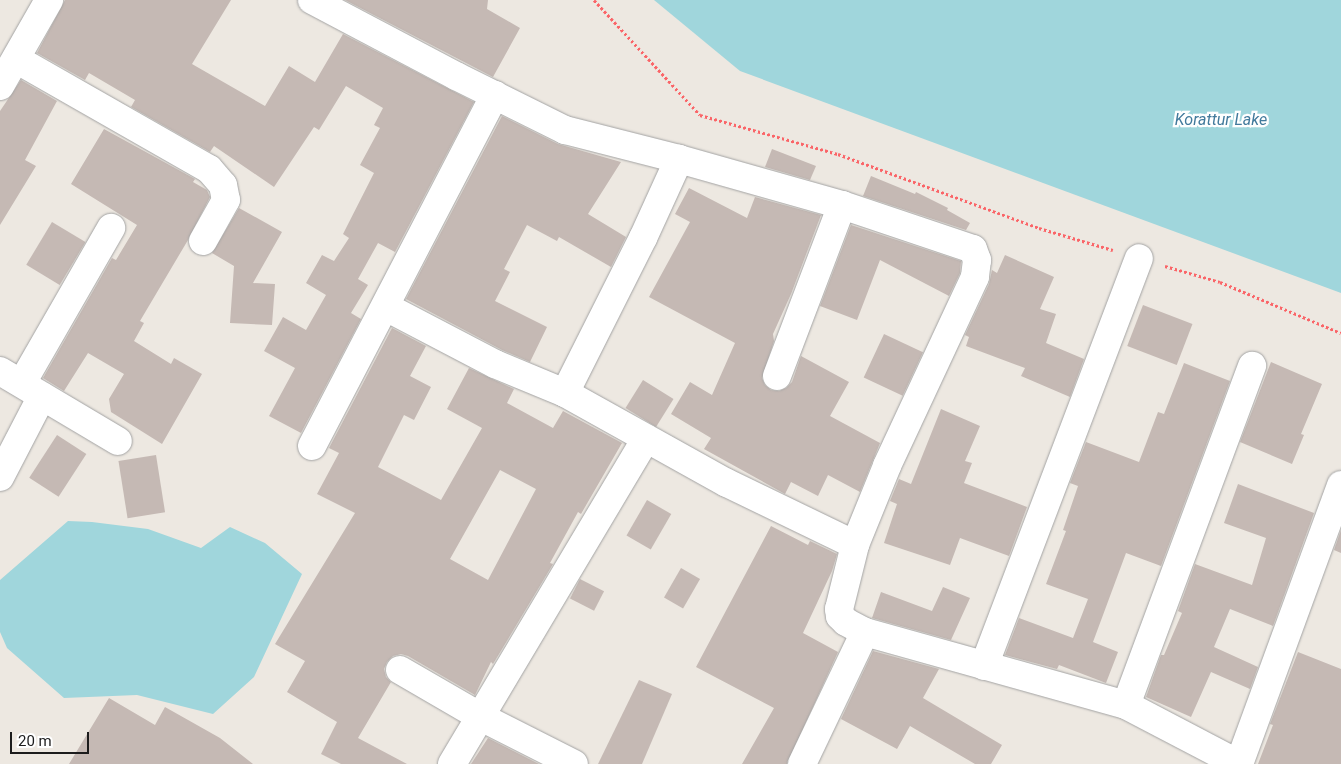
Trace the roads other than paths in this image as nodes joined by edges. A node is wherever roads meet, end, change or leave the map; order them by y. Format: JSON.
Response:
{"nodes":[{"id":1,"x":49,"y":0,"type":"edge"},
{"id":2,"x":312,"y":0,"type":"edge"},
{"id":3,"x":16,"y":59,"type":"junction"},
{"id":4,"x":0,"y":86,"type":"edge"},
{"id":5,"x":495,"y":96,"type":"junction"},
{"id":6,"x":679,"y":158,"type":"junction"},
{"id":7,"x":842,"y":205,"type":"junction"},
{"id":8,"x":111,"y":228,"type":"dead end"},
{"id":9,"x":204,"y":241,"type":"dead end"},
{"id":10,"x":1138,"y":258,"type":"road end"},
{"id":11,"x":386,"y":307,"type":"junction"},
{"id":12,"x":1252,"y":366,"type":"dead end"},
{"id":13,"x":777,"y":376,"type":"dead end"},
{"id":14,"x":21,"y":383,"type":"edge"},
{"id":15,"x":565,"y":393,"type":"junction"},
{"id":16,"x":646,"y":438,"type":"junction"},
{"id":17,"x":118,"y":441,"type":"dead end"},
{"id":18,"x":312,"y":446,"type":"dead end"},
{"id":19,"x":0,"y":477,"type":"edge"},
{"id":20,"x":1341,"y":485,"type":"edge"},
{"id":21,"x":855,"y":545,"type":"junction"},
{"id":22,"x":865,"y":632,"type":"junction"},
{"id":23,"x":984,"y":666,"type":"junction"},
{"id":24,"x":400,"y":670,"type":"dead end"},
{"id":25,"x":1126,"y":705,"type":"junction"},
{"id":26,"x":481,"y":717,"type":"junction"},
{"id":27,"x":452,"y":764,"type":"edge"},
{"id":28,"x":574,"y":764,"type":"edge"},
{"id":29,"x":802,"y":764,"type":"edge"},
{"id":30,"x":1239,"y":764,"type":"edge"}],
"edges":[{"from":1,"to":3,"type":"street"},
{"from":2,"to":5,"type":"street"},
{"from":3,"to":4,"type":"street"},
{"from":3,"to":9,"type":"street"},
{"from":5,"to":6,"type":"street"},
{"from":5,"to":11,"type":"street"},
{"from":6,"to":7,"type":"street"},
{"from":6,"to":15,"type":"street"},
{"from":7,"to":13,"type":"street"},
{"from":7,"to":21,"type":"street"},
{"from":8,"to":14,"type":"street"},
{"from":10,"to":23,"type":"street"},
{"from":11,"to":15,"type":"street"},
{"from":11,"to":18,"type":"street"},
{"from":12,"to":25,"type":"street"},
{"from":14,"to":17,"type":"street"},
{"from":14,"to":19,"type":"street"},
{"from":15,"to":16,"type":"street"},
{"from":16,"to":21,"type":"street"},
{"from":16,"to":26,"type":"street"},
{"from":20,"to":30,"type":"street"},
{"from":21,"to":22,"type":"street"},
{"from":22,"to":23,"type":"street"},
{"from":22,"to":29,"type":"street"},
{"from":23,"to":25,"type":"street"},
{"from":24,"to":26,"type":"street"},
{"from":25,"to":30,"type":"street"},
{"from":26,"to":27,"type":"street"},
{"from":26,"to":28,"type":"street"}]}
